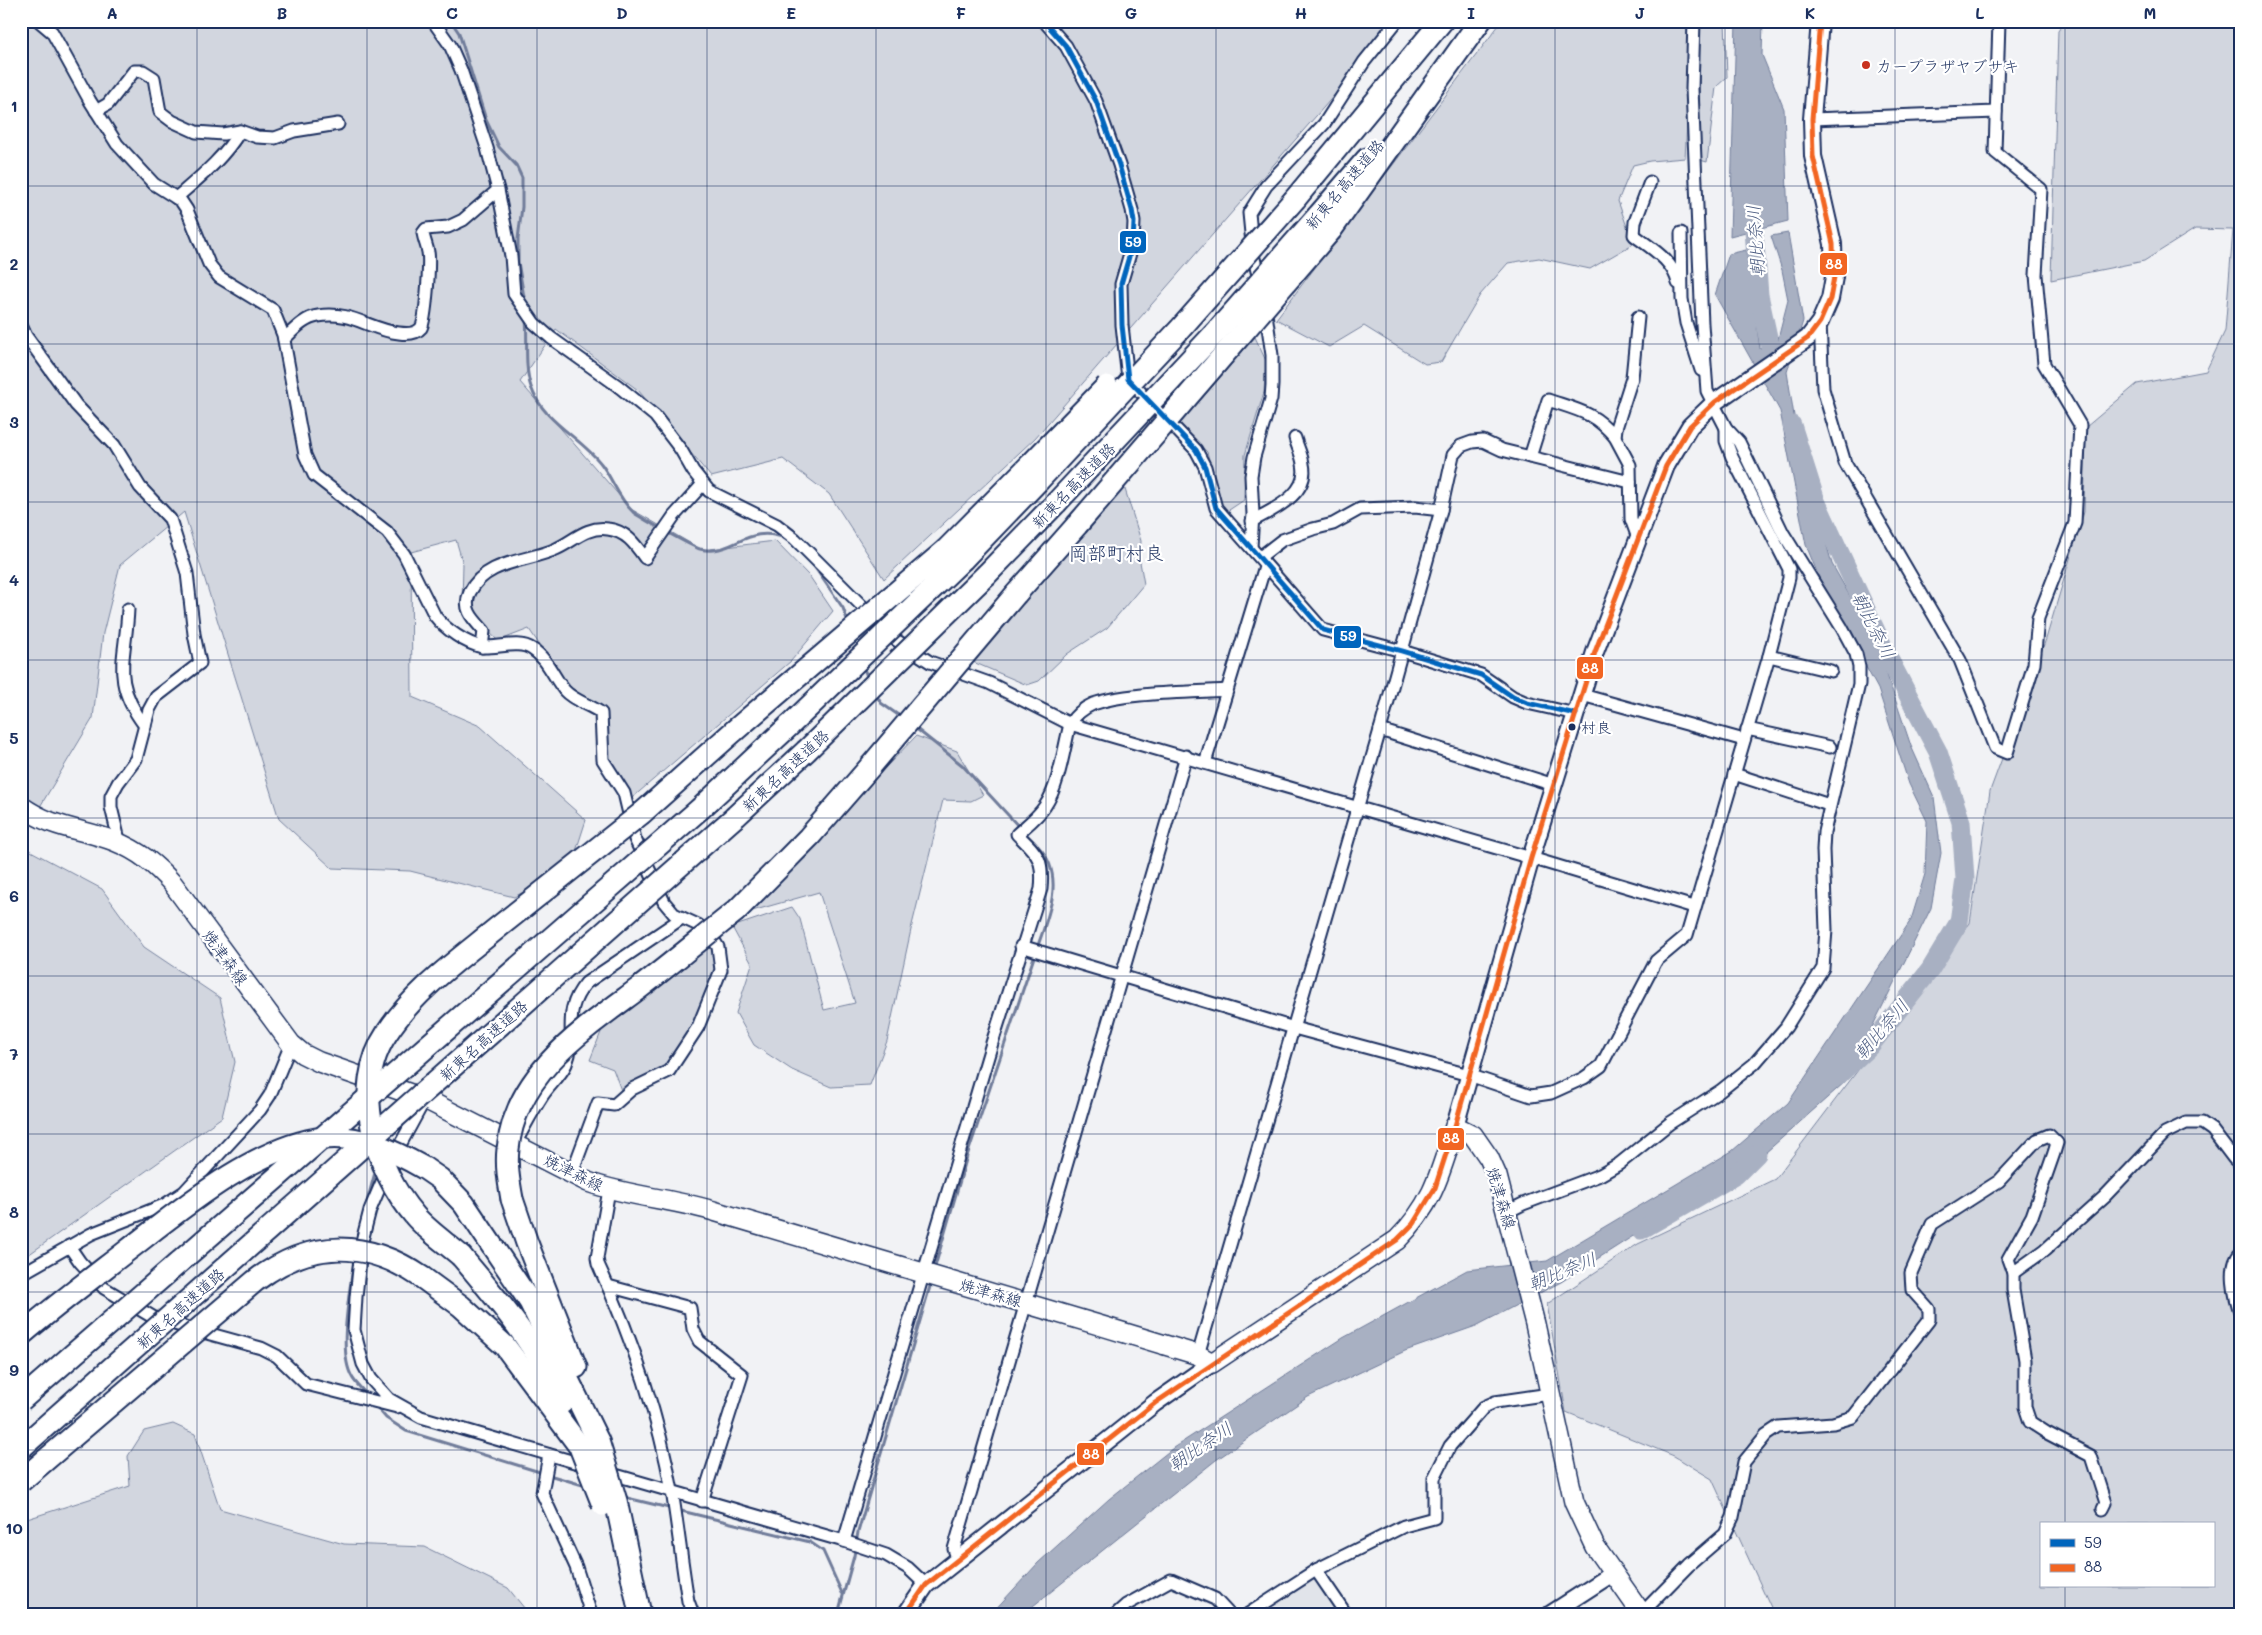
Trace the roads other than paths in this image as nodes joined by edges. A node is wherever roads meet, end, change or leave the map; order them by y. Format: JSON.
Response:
{"nodes":[{"id":1,"x":39,"y":21,"type":"edge"},
{"id":2,"x":433,"y":21,"type":"edge"},
{"id":3,"x":1044,"y":21,"type":"edge"},
{"id":4,"x":1397,"y":21,"type":"edge"},
{"id":5,"x":1442,"y":21,"type":"edge"},
{"id":6,"x":1480,"y":21,"type":"edge"},
{"id":7,"x":1694,"y":21,"type":"edge"},
{"id":8,"x":1820,"y":21,"type":"edge"},
{"id":9,"x":1999,"y":21,"type":"edge"},
{"id":10,"x":96,"y":111,"type":"junction"},
{"id":11,"x":1996,"y":112,"type":"junction"},
{"id":12,"x":1812,"y":119,"type":"junction"},
{"id":13,"x":338,"y":124,"type":"dead end"},
{"id":14,"x":240,"y":131,"type":"junction"},
{"id":15,"x":1650,"y":182,"type":"dead end"},
{"id":16,"x":498,"y":190,"type":"junction"},
{"id":17,"x":176,"y":198,"type":"junction"},
{"id":18,"x":1325,"y":223,"type":"junction"},
{"id":19,"x":1681,"y":233,"type":"dead end"},
{"id":20,"x":1682,"y":299,"type":"junction"},
{"id":21,"x":1638,"y":317,"type":"dead end"},
{"id":22,"x":1820,"y":322,"type":"junction"},
{"id":23,"x":21,"y":324,"type":"edge"},
{"id":24,"x":284,"y":339,"type":"junction"},
{"id":25,"x":1716,"y":395,"type":"junction"},
{"id":26,"x":1726,"y":428,"type":"junction"},
{"id":27,"x":1615,"y":437,"type":"junction"},
{"id":28,"x":1294,"y":438,"type":"dead end"},
{"id":29,"x":1530,"y":457,"type":"junction"},
{"id":30,"x":1630,"y":482,"type":"junction"},
{"id":31,"x":703,"y":484,"type":"junction"},
{"id":32,"x":1441,"y":510,"type":"junction"},
{"id":33,"x":1252,"y":521,"type":"junction"},
{"id":34,"x":1638,"y":538,"type":"junction"},
{"id":35,"x":1251,"y":548,"type":"junction"},
{"id":36,"x":954,"y":554,"type":"junction"},
{"id":37,"x":1262,"y":562,"type":"junction"},
{"id":38,"x":128,"y":609,"type":"dead end"},
{"id":39,"x":482,"y":646,"type":"junction"},
{"id":40,"x":1402,"y":651,"type":"junction"},
{"id":41,"x":1769,"y":656,"type":"junction"},
{"id":42,"x":1831,"y":671,"type":"dead end"},
{"id":43,"x":1227,"y":690,"type":"junction"},
{"id":44,"x":1582,"y":695,"type":"junction"},
{"id":45,"x":1576,"y":714,"type":"junction"},
{"id":46,"x":1070,"y":724,"type":"junction"},
{"id":47,"x":145,"y":726,"type":"junction"},
{"id":48,"x":1380,"y":730,"type":"junction"},
{"id":49,"x":1746,"y":734,"type":"junction"},
{"id":50,"x":1830,"y":747,"type":"dead end"},
{"id":51,"x":1186,"y":756,"type":"junction"},
{"id":52,"x":1205,"y":763,"type":"junction"},
{"id":53,"x":1734,"y":774,"type":"junction"},
{"id":54,"x":1554,"y":785,"type":"junction"},
{"id":55,"x":1829,"y":805,"type":"junction"},
{"id":56,"x":21,"y":806,"type":"edge"},
{"id":57,"x":1357,"y":807,"type":"junction"},
{"id":58,"x":120,"y":844,"type":"junction"},
{"id":59,"x":1531,"y":858,"type":"junction"},
{"id":60,"x":1694,"y":907,"type":"junction"},
{"id":61,"x":682,"y":918,"type":"junction"},
{"id":62,"x":1021,"y":946,"type":"junction"},
{"id":63,"x":1123,"y":976,"type":"junction"},
{"id":64,"x":1294,"y":1028,"type":"junction"},
{"id":65,"x":291,"y":1044,"type":"junction"},
{"id":66,"x":1469,"y":1075,"type":"junction"},
{"id":67,"x":425,"y":1099,"type":"junction"},
{"id":68,"x":1455,"y":1126,"type":"junction"},
{"id":69,"x":515,"y":1143,"type":"junction"},
{"id":70,"x":2241,"y":1164,"type":"edge"},
{"id":71,"x":572,"y":1173,"type":"junction"},
{"id":72,"x":609,"y":1190,"type":"junction"},
{"id":73,"x":1509,"y":1219,"type":"junction"},
{"id":74,"x":69,"y":1246,"type":"junction"},
{"id":75,"x":2241,"y":1253,"type":"edge"},
{"id":76,"x":2012,"y":1273,"type":"junction"},
{"id":77,"x":21,"y":1274,"type":"edge"},
{"id":78,"x":924,"y":1274,"type":"junction"},
{"id":79,"x":608,"y":1286,"type":"junction"},
{"id":80,"x":1026,"y":1302,"type":"junction"},
{"id":81,"x":2241,"y":1314,"type":"edge"},
{"id":82,"x":21,"y":1335,"type":"edge"},
{"id":83,"x":1205,"y":1359,"type":"junction"},
{"id":84,"x":1550,"y":1394,"type":"junction"},
{"id":85,"x":21,"y":1400,"type":"edge"},
{"id":86,"x":402,"y":1408,"type":"junction"},
{"id":87,"x":589,"y":1444,"type":"junction"},
{"id":88,"x":21,"y":1448,"type":"edge"},
{"id":89,"x":548,"y":1455,"type":"junction"},
{"id":90,"x":21,"y":1481,"type":"edge"},
{"id":91,"x":672,"y":1491,"type":"junction"},
{"id":92,"x":702,"y":1500,"type":"junction"},
{"id":93,"x":610,"y":1503,"type":"junction"},
{"id":94,"x":2104,"y":1510,"type":"dead end"},
{"id":95,"x":844,"y":1541,"type":"junction"},
{"id":96,"x":958,"y":1560,"type":"junction"},
{"id":97,"x":1316,"y":1570,"type":"junction"},
{"id":98,"x":1612,"y":1574,"type":"junction"},
{"id":99,"x":926,"y":1585,"type":"junction"},
{"id":100,"x":1642,"y":1613,"type":"edge"},
{"id":101,"x":591,"y":1614,"type":"edge"},
{"id":102,"x":626,"y":1614,"type":"edge"},
{"id":103,"x":640,"y":1614,"type":"edge"},
{"id":104,"x":693,"y":1614,"type":"edge"},
{"id":105,"x":906,"y":1614,"type":"edge"},
{"id":106,"x":1116,"y":1614,"type":"edge"},
{"id":107,"x":1229,"y":1614,"type":"edge"},
{"id":108,"x":1248,"y":1614,"type":"edge"},
{"id":109,"x":1346,"y":1614,"type":"edge"},
{"id":110,"x":1550,"y":1614,"type":"edge"}],
"edges":[{"from":1,"to":10,"type":"street"},
{"from":2,"to":16,"type":"street"},
{"from":3,"to":35,"type":"street"},
{"from":4,"to":33,"type":"street"},
{"from":5,"to":36,"type":"highway","name":"新東名高速道路","bridge":true},
{"from":6,"to":18,"type":"highway","name":"新東名高速道路"},
{"from":7,"to":25,"type":"street"},
{"from":8,"to":12,"type":"main road"},
{"from":9,"to":11,"type":"street"},
{"from":10,"to":14,"type":"street"},
{"from":10,"to":17,"type":"street"},
{"from":11,"to":12,"type":"street"},
{"from":11,"to":22,"type":"street"},
{"from":12,"to":22,"type":"main road"},
{"from":13,"to":14,"type":"street"},
{"from":14,"to":17,"type":"street"},
{"from":15,"to":20,"type":"street"},
{"from":16,"to":24,"type":"street"},
{"from":16,"to":31,"type":"street"},
{"from":17,"to":24,"type":"street"},
{"from":18,"to":87,"type":"highway","bridge":true},
{"from":18,"to":88,"type":"highway","name":"新東名高速道路","bridge":true},
{"from":19,"to":20,"type":"street"},
{"from":20,"to":25,"type":"street"},
{"from":21,"to":27,"type":"street"},
{"from":22,"to":25,"type":"main road"},
{"from":23,"to":47,"type":"street"},
{"from":24,"to":39,"type":"street"},
{"from":25,"to":26,"type":"street"},
{"from":25,"to":34,"type":"main road"},
{"from":26,"to":41,"type":"street"},
{"from":26,"to":55,"type":"street"},
{"from":27,"to":29,"type":"street"},
{"from":27,"to":30,"type":"street"},
{"from":28,"to":33,"type":"street"},
{"from":29,"to":30,"type":"street"},
{"from":29,"to":32,"type":"street"},
{"from":30,"to":34,"type":"street"},
{"from":31,"to":39,"type":"street"},
{"from":31,"to":46,"type":"street"},
{"from":32,"to":37,"type":"street"},
{"from":32,"to":40,"type":"street"},
{"from":33,"to":35,"type":"street"},
{"from":34,"to":44,"type":"main road"},
{"from":35,"to":37,"type":"street"},
{"from":36,"to":85,"type":"highway","name":"新東名高速道路","bridge":true},
{"from":36,"to":87,"type":"highway","bridge":true},
{"from":37,"to":40,"type":"street"},
{"from":37,"to":43,"type":"street"},
{"from":38,"to":47,"type":"street"},
{"from":39,"to":61,"type":"street"},
{"from":40,"to":45,"type":"street"},
{"from":40,"to":48,"type":"street"},
{"from":41,"to":42,"type":"street"},
{"from":41,"to":49,"type":"street"},
{"from":43,"to":46,"type":"street"},
{"from":43,"to":52,"type":"street"},
{"from":44,"to":45,"type":"main road"},
{"from":44,"to":49,"type":"street"},
{"from":45,"to":54,"type":"main road"},
{"from":46,"to":51,"type":"street"},
{"from":46,"to":62,"type":"street"},
{"from":47,"to":58,"type":"street"},
{"from":48,"to":54,"type":"street"},
{"from":48,"to":57,"type":"street"},
{"from":49,"to":50,"type":"street"},
{"from":49,"to":53,"type":"street"},
{"from":51,"to":52,"type":"street"},
{"from":51,"to":63,"type":"street"},
{"from":52,"to":57,"type":"street"},
{"from":53,"to":55,"type":"street"},
{"from":53,"to":60,"type":"street"},
{"from":54,"to":59,"type":"main road"},
{"from":55,"to":73,"type":"street"},
{"from":56,"to":58,"type":"main road","name":"焼津森線"},
{"from":57,"to":59,"type":"street"},
{"from":57,"to":64,"type":"street"},
{"from":58,"to":65,"type":"main road","name":"焼津森線"},
{"from":59,"to":60,"type":"street"},
{"from":59,"to":66,"type":"main road"},
{"from":60,"to":66,"type":"street"},
{"from":61,"to":69,"type":"street"},
{"from":61,"to":71,"type":"street"},
{"from":62,"to":63,"type":"street"},
{"from":62,"to":78,"type":"street"},
{"from":63,"to":64,"type":"street"},
{"from":63,"to":80,"type":"street"},
{"from":64,"to":66,"type":"street"},
{"from":64,"to":83,"type":"street"},
{"from":65,"to":67,"type":"main road","name":"焼津森線"},
{"from":65,"to":74,"type":"street"},
{"from":66,"to":68,"type":"main road"},
{"from":67,"to":69,"type":"main road","name":"焼津森線"},
{"from":67,"to":86,"type":"street"},
{"from":68,"to":73,"type":"main road","name":"焼津森線"},
{"from":68,"to":83,"type":"main road"},
{"from":69,"to":71,"type":"main road","name":"焼津森線"},
{"from":70,"to":76,"type":"street"},
{"from":71,"to":72,"type":"main road","name":"焼津森線"},
{"from":72,"to":78,"type":"main road","name":"焼津森線"},
{"from":72,"to":79,"type":"street"},
{"from":73,"to":84,"type":"main road","name":"焼津森線"},
{"from":74,"to":77,"type":"street"},
{"from":74,"to":86,"type":"street"},
{"from":75,"to":81,"type":"street"},
{"from":76,"to":94,"type":"street"},
{"from":76,"to":100,"type":"street"},
{"from":78,"to":80,"type":"main road","name":"焼津森線"},
{"from":78,"to":95,"type":"street"},
{"from":79,"to":91,"type":"street"},
{"from":79,"to":92,"type":"street"},
{"from":80,"to":83,"type":"main road","name":"焼津森線"},
{"from":80,"to":96,"type":"street"},
{"from":82,"to":87,"type":"highway","bridge":true},
{"from":83,"to":96,"type":"main road"},
{"from":84,"to":97,"type":"street"},
{"from":84,"to":98,"type":"main road","name":"焼津森線"},
{"from":86,"to":89,"type":"street"},
{"from":87,"to":90,"type":"highway","bridge":true},
{"from":87,"to":93,"type":"highway","bridge":true},
{"from":89,"to":91,"type":"street"},
{"from":89,"to":101,"type":"street"},
{"from":91,"to":92,"type":"street"},
{"from":91,"to":104,"type":"street"},
{"from":92,"to":95,"type":"street"},
{"from":93,"to":102,"type":"highway"},
{"from":93,"to":103,"type":"highway"},
{"from":95,"to":99,"type":"street"},
{"from":96,"to":99,"type":"main road"},
{"from":97,"to":108,"type":"street"},
{"from":97,"to":109,"type":"street"},
{"from":98,"to":100,"type":"main road","name":"焼津森線"},
{"from":98,"to":110,"type":"street"},
{"from":99,"to":105,"type":"main road"},
{"from":106,"to":107,"type":"street"}]}
